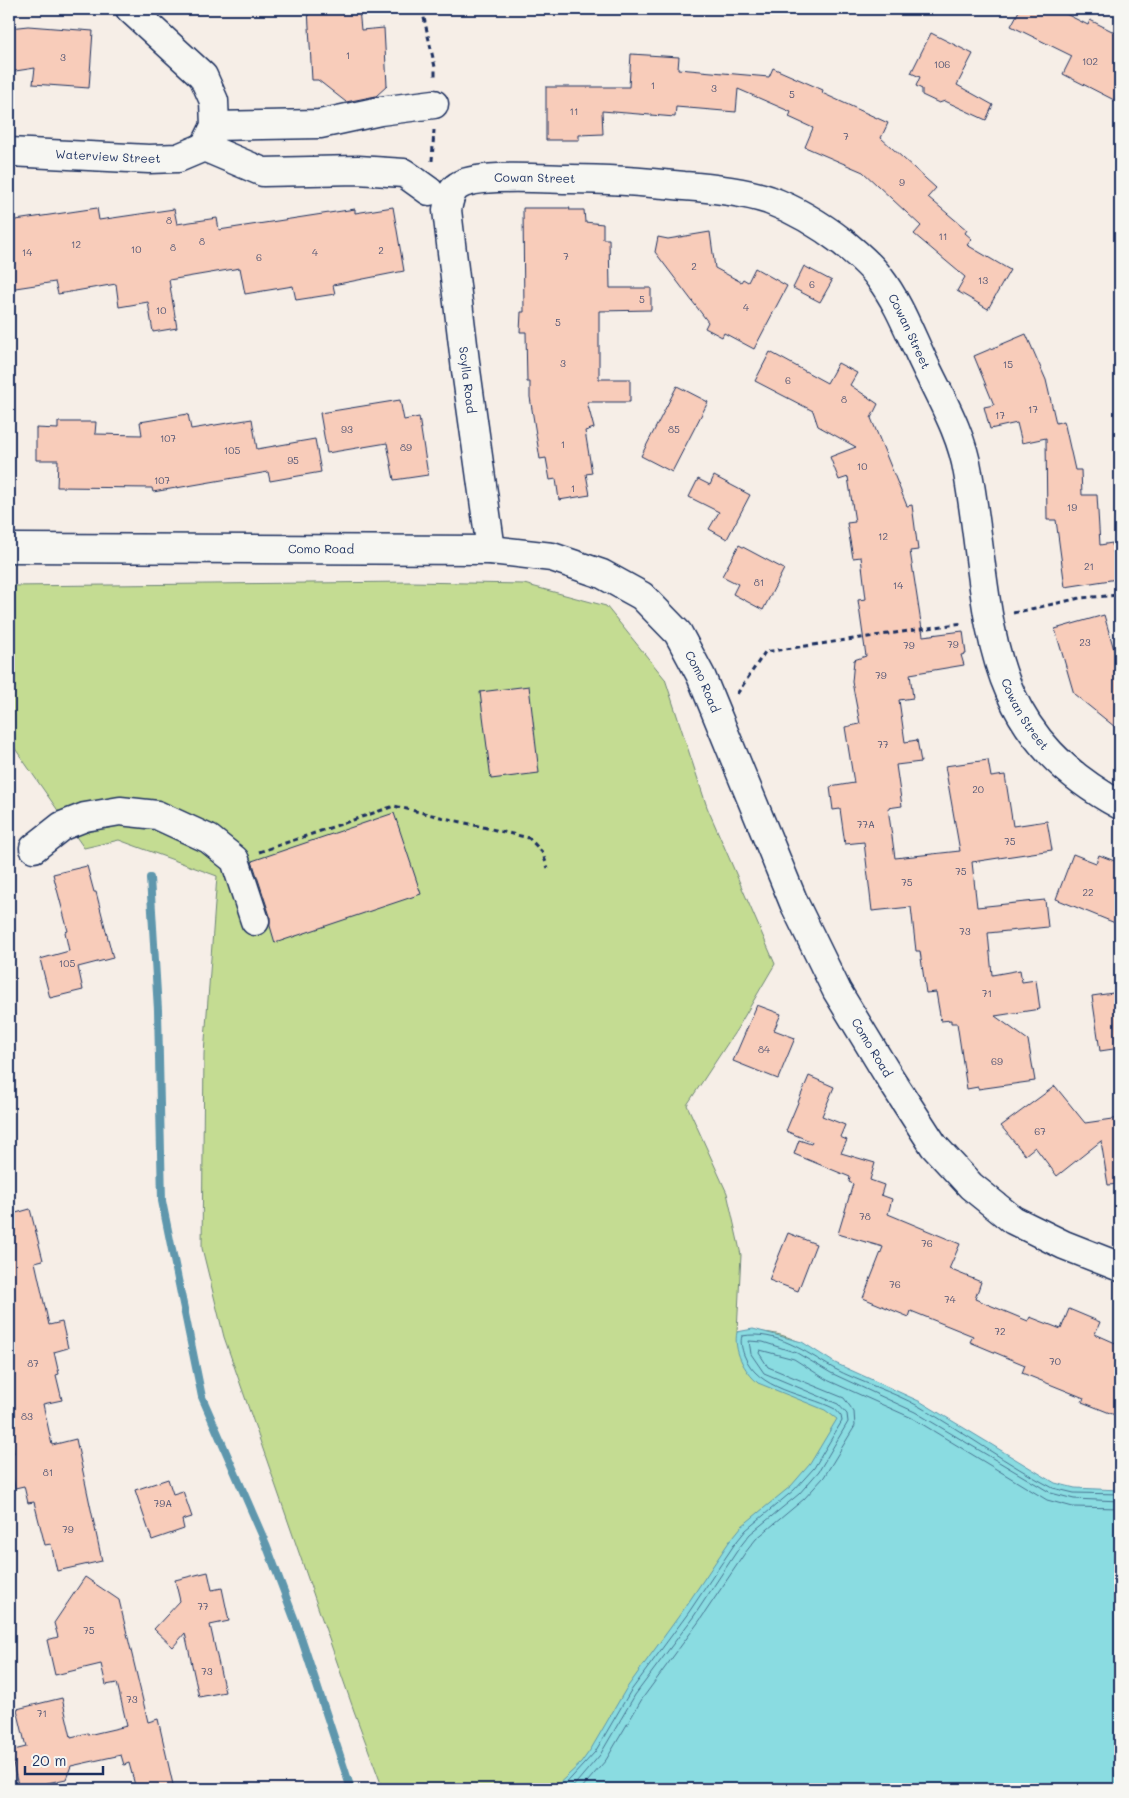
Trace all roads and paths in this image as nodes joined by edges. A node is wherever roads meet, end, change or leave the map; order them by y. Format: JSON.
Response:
{"nodes":[{"id":1,"x":130,"y":9,"type":"edge"},
{"id":2,"x":422,"y":9,"type":"edge"},
{"id":3,"x":434,"y":104,"type":"joint"},
{"id":4,"x":209,"y":137,"type":"junction"},
{"id":5,"x":9,"y":152,"type":"edge"},
{"id":6,"x":438,"y":200,"type":"junction"},
{"id":7,"x":9,"y":548,"type":"edge"},
{"id":8,"x":491,"y":550,"type":"junction"},
{"id":9,"x":1120,"y":595,"type":"edge"},
{"id":10,"x":988,"y":619,"type":"junction"},
{"id":11,"x":718,"y":722,"type":"junction"},
{"id":12,"x":1120,"y":805,"type":"edge"},
{"id":13,"x":34,"y":848,"type":"dead end"},
{"id":14,"x":235,"y":860,"type":"junction"},
{"id":15,"x":548,"y":868,"type":"dead end"},
{"id":16,"x":255,"y":921,"type":"dead end"},
{"id":17,"x":1120,"y":1268,"type":"edge"}],
"edges":[{"from":1,"to":4,"type":"street"},
{"from":2,"to":3,"type":"path"},
{"from":3,"to":4,"type":"street"},
{"from":4,"to":5,"type":"street","name":"Waterview Street"},
{"from":4,"to":6,"type":"street"},
{"from":6,"to":8,"type":"street","name":"Scylla Road"},
{"from":6,"to":10,"type":"street","name":"Cowan Street"},
{"from":7,"to":8,"type":"street","name":"Como Road"},
{"from":8,"to":11,"type":"street","name":"Como Road"},
{"from":9,"to":10,"type":"path"},
{"from":10,"to":11,"type":"path"},
{"from":10,"to":12,"type":"street","name":"Cowan Street"},
{"from":11,"to":17,"type":"street","name":"Como Road"},
{"from":13,"to":14,"type":"street"},
{"from":14,"to":15,"type":"path"},
{"from":14,"to":16,"type":"street"}]}
